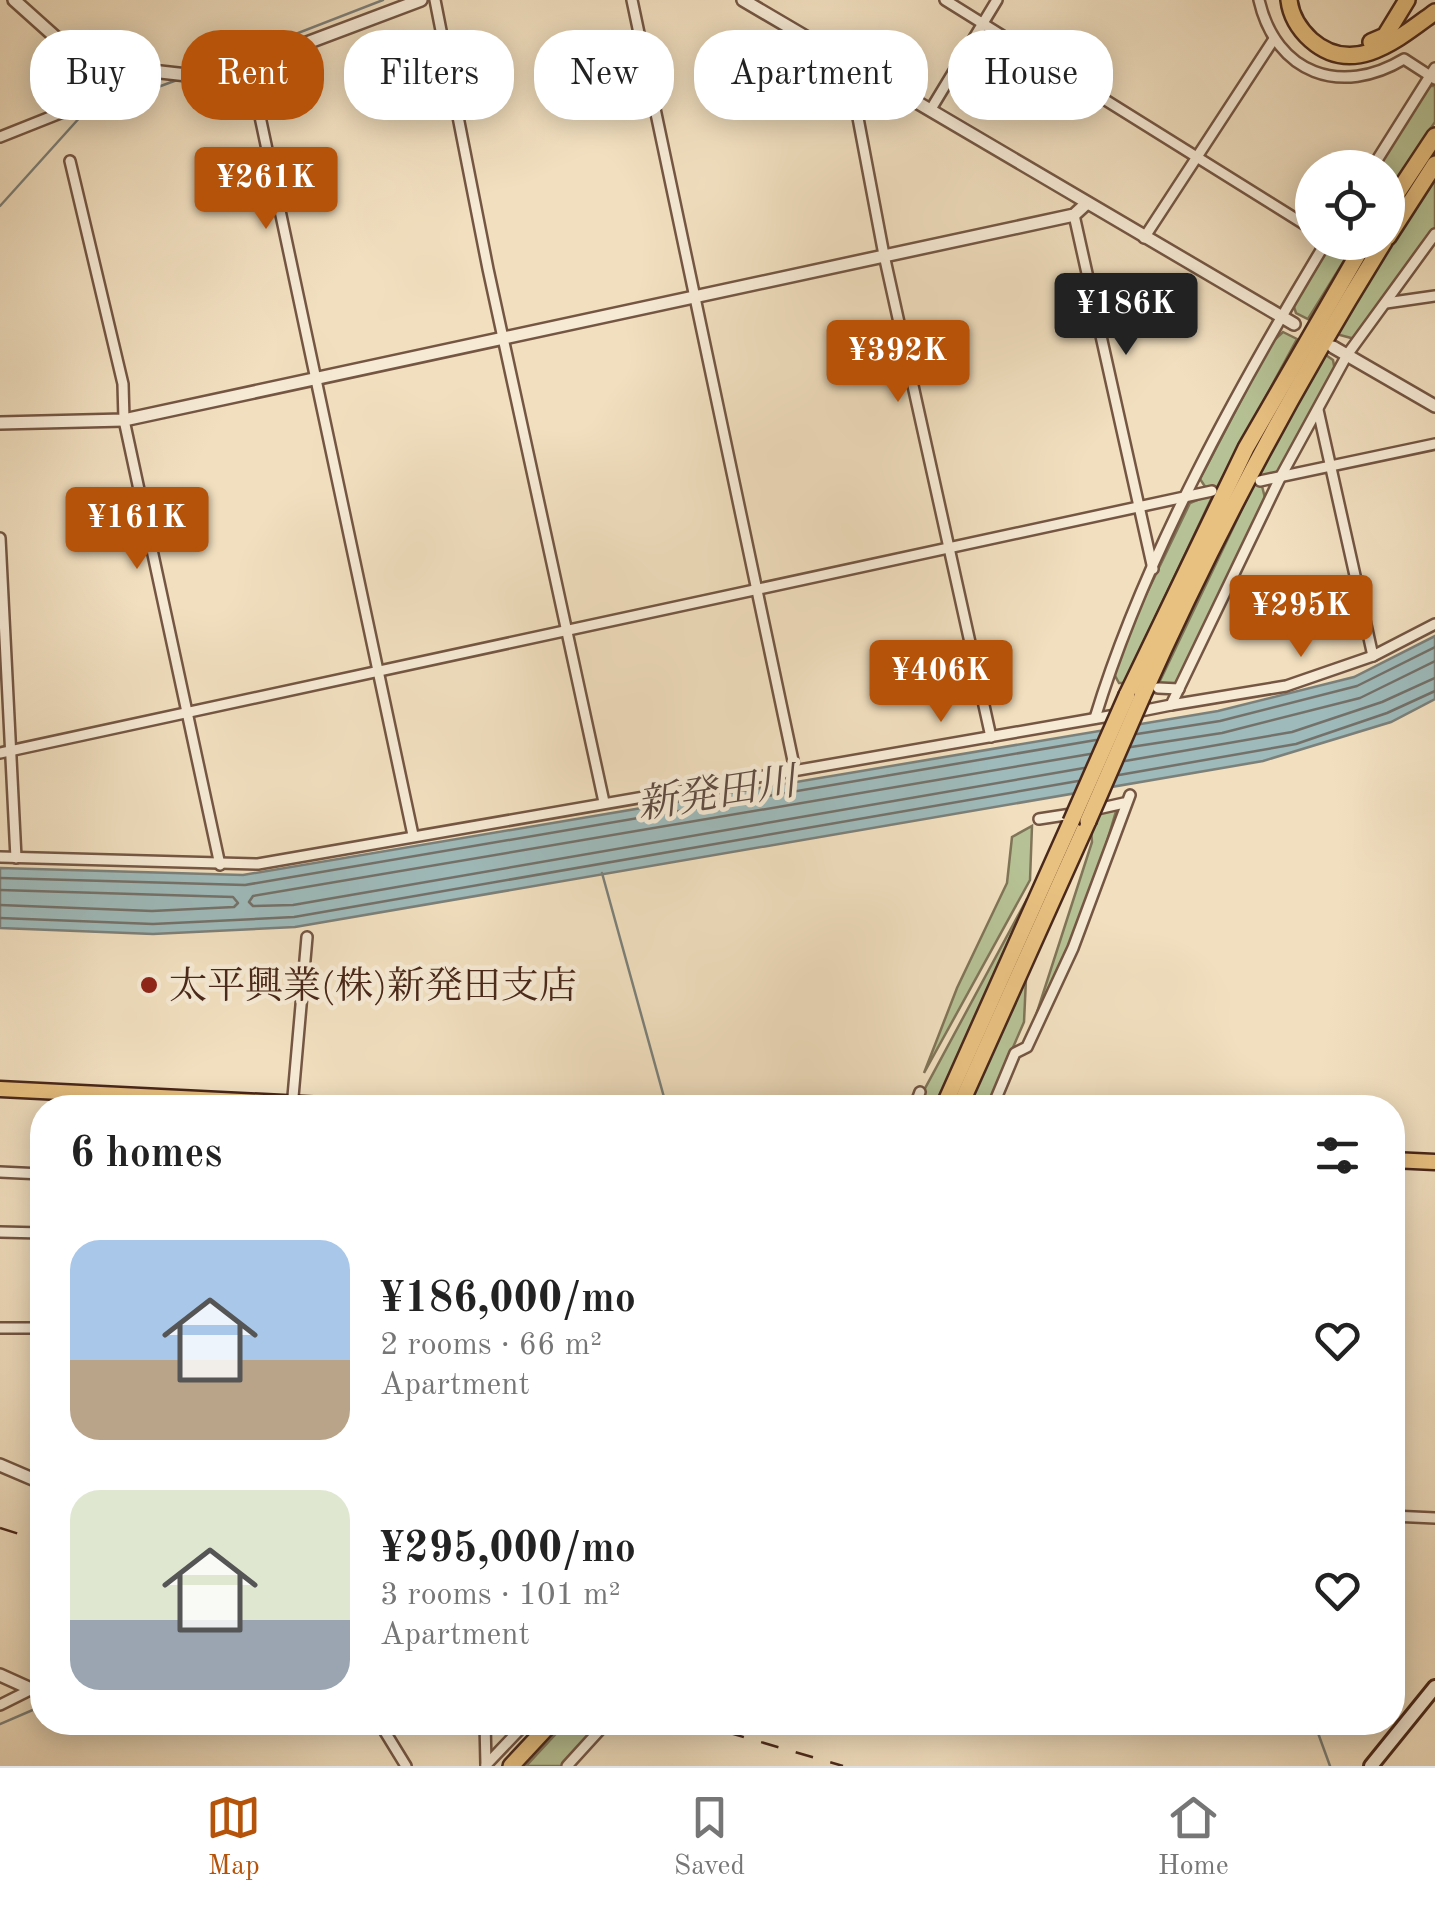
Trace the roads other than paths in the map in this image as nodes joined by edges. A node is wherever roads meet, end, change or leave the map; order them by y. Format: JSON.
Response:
{"nodes":[{"id":1,"x":14,"y":0,"type":"edge"},
{"id":2,"x":421,"y":0,"type":"edge"},
{"id":3,"x":435,"y":0,"type":"edge"},
{"id":4,"x":632,"y":0,"type":"edge"},
{"id":5,"x":743,"y":0,"type":"edge"},
{"id":6,"x":945,"y":0,"type":"edge"},
{"id":7,"x":997,"y":0,"type":"edge"},
{"id":8,"x":1259,"y":0,"type":"edge"},
{"id":9,"x":1293,"y":0,"type":"edge"},
{"id":10,"x":1408,"y":0,"type":"edge"},
{"id":11,"x":1435,"y":12,"type":"edge"},
{"id":12,"x":983,"y":23,"type":"junction"},
{"id":13,"x":47,"y":30,"type":"edge"},
{"id":14,"x":796,"y":30,"type":"edge"},
{"id":15,"x":1274,"y":40,"type":"junction"},
{"id":16,"x":161,"y":73,"type":"edge"},
{"id":17,"x":1433,"y":74,"type":"edge"},
{"id":18,"x":928,"y":107,"type":"edge"},
{"id":19,"x":932,"y":109,"type":"junction"},
{"id":20,"x":43,"y":120,"type":"edge"},
{"id":21,"x":260,"y":120,"type":"edge"},
{"id":22,"x":859,"y":120,"type":"edge"},
{"id":23,"x":1435,"y":136,"type":"edge"},
{"id":24,"x":0,"y":137,"type":"edge"},
{"id":25,"x":1384,"y":150,"type":"edge"},
{"id":26,"x":1197,"y":157,"type":"junction"},
{"id":27,"x":70,"y":161,"type":"dead end"},
{"id":28,"x":1435,"y":164,"type":"edge"},
{"id":29,"x":1405,"y":181,"type":"edge"},
{"id":30,"x":1087,"y":203,"type":"junction"},
{"id":31,"x":1405,"y":211,"type":"edge"},
{"id":32,"x":1074,"y":216,"type":"junction"},
{"id":33,"x":1295,"y":218,"type":"edge"},
{"id":34,"x":1435,"y":234,"type":"edge"},
{"id":35,"x":1143,"y":238,"type":"junction"},
{"id":36,"x":884,"y":254,"type":"junction"},
{"id":37,"x":1315,"y":260,"type":"edge"},
{"id":38,"x":1355,"y":260,"type":"edge"},
{"id":39,"x":1374,"y":260,"type":"edge"},
{"id":40,"x":694,"y":295,"type":"junction"},
{"id":41,"x":1435,"y":296,"type":"edge"},
{"id":42,"x":1386,"y":303,"type":"junction"},
{"id":43,"x":1281,"y":317,"type":"junction"},
{"id":44,"x":1294,"y":324,"type":"dead end"},
{"id":45,"x":502,"y":338,"type":"junction"},
{"id":46,"x":1333,"y":347,"type":"dead end"},
{"id":47,"x":1347,"y":355,"type":"junction"},
{"id":48,"x":314,"y":379,"type":"junction"},
{"id":49,"x":1435,"y":406,"type":"edge"},
{"id":50,"x":1318,"y":408,"type":"junction"},
{"id":51,"x":124,"y":420,"type":"junction"},
{"id":52,"x":0,"y":423,"type":"edge"},
{"id":53,"x":1435,"y":444,"type":"edge"},
{"id":54,"x":1328,"y":466,"type":"junction"},
{"id":55,"x":1281,"y":476,"type":"junction"},
{"id":56,"x":1260,"y":481,"type":"dead end"},
{"id":57,"x":1212,"y":491,"type":"dead end"},
{"id":58,"x":1187,"y":498,"type":"junction"},
{"id":59,"x":1140,"y":509,"type":"junction"},
{"id":60,"x":0,"y":538,"type":"edge"},
{"id":61,"x":949,"y":548,"type":"junction"},
{"id":62,"x":1154,"y":572,"type":"junction"},
{"id":63,"x":758,"y":591,"type":"junction"},
{"id":64,"x":1435,"y":624,"type":"edge"},
{"id":65,"x":566,"y":632,"type":"junction"},
{"id":66,"x":1373,"y":656,"type":"junction"},
{"id":67,"x":377,"y":674,"type":"junction"},
{"id":68,"x":1106,"y":681,"type":"junction"},
{"id":69,"x":1158,"y":688,"type":"dead end"},
{"id":70,"x":1179,"y":689,"type":"junction"},
{"id":71,"x":1130,"y":692,"type":"junction"},
{"id":72,"x":1171,"y":705,"type":"junction"},
{"id":73,"x":186,"y":715,"type":"junction"},
{"id":74,"x":1095,"y":718,"type":"junction"},
{"id":75,"x":991,"y":736,"type":"junction"},
{"id":76,"x":5,"y":752,"type":"edge"},
{"id":77,"x":795,"y":770,"type":"junction"},
{"id":78,"x":604,"y":802,"type":"junction"},
{"id":79,"x":1039,"y":819,"type":"dead end"},
{"id":80,"x":413,"y":835,"type":"junction"},
{"id":81,"x":0,"y":857,"type":"edge"},
{"id":82,"x":16,"y":858,"type":"junction"},
{"id":83,"x":220,"y":865,"type":"junction"},
{"id":84,"x":307,"y":937,"type":"dead end"},
{"id":85,"x":0,"y":1088,"type":"edge"},
{"id":86,"x":920,"y":1092,"type":"dead end"},
{"id":87,"x":58,"y":1095,"type":"edge"},
{"id":88,"x":293,"y":1095,"type":"edge"},
{"id":89,"x":919,"y":1095,"type":"edge"},
{"id":90,"x":957,"y":1095,"type":"edge"},
{"id":91,"x":997,"y":1095,"type":"edge"},
{"id":92,"x":1405,"y":1161,"type":"edge"},
{"id":93,"x":1435,"y":1162,"type":"edge"},
{"id":94,"x":0,"y":1172,"type":"edge"},
{"id":95,"x":30,"y":1173,"type":"edge"},
{"id":96,"x":0,"y":1232,"type":"edge"},
{"id":97,"x":30,"y":1233,"type":"edge"},
{"id":98,"x":0,"y":1328,"type":"edge"},
{"id":99,"x":30,"y":1328,"type":"edge"},
{"id":100,"x":0,"y":1464,"type":"edge"},
{"id":101,"x":30,"y":1478,"type":"edge"},
{"id":102,"x":1405,"y":1517,"type":"edge"},
{"id":103,"x":1435,"y":1518,"type":"edge"},
{"id":104,"x":0,"y":1674,"type":"edge"},
{"id":105,"x":30,"y":1685,"type":"edge"},
{"id":106,"x":1435,"y":1686,"type":"edge"},
{"id":107,"x":30,"y":1690,"type":"edge"},
{"id":108,"x":0,"y":1705,"type":"edge"},
{"id":109,"x":1405,"y":1724,"type":"edge"},
{"id":110,"x":387,"y":1735,"type":"edge"},
{"id":111,"x":485,"y":1735,"type":"edge"},
{"id":112,"x":515,"y":1735,"type":"edge"},
{"id":113,"x":540,"y":1735,"type":"edge"},
{"id":114,"x":549,"y":1735,"type":"edge"},
{"id":115,"x":595,"y":1735,"type":"edge"},
{"id":116,"x":1396,"y":1735,"type":"edge"},
{"id":117,"x":485,"y":1765,"type":"edge"},
{"id":118,"x":406,"y":1766,"type":"edge"},
{"id":119,"x":511,"y":1766,"type":"edge"},
{"id":120,"x":520,"y":1766,"type":"edge"},
{"id":121,"x":567,"y":1766,"type":"edge"},
{"id":122,"x":1371,"y":1766,"type":"edge"}],
"edges":[{"from":1,"to":13,"type":"street"},
{"from":2,"to":16,"type":"street"},
{"from":3,"to":45,"type":"street"},
{"from":4,"to":40,"type":"street"},
{"from":5,"to":14,"type":"street"},
{"from":6,"to":12,"type":"street"},
{"from":7,"to":12,"type":"street"},
{"from":8,"to":15,"type":"street"},
{"from":9,"to":10,"type":"highway"},
{"from":9,"to":11,"type":"highway"},
{"from":12,"to":19,"type":"street"},
{"from":12,"to":26,"type":"street"},
{"from":15,"to":17,"type":"street"},
{"from":15,"to":26,"type":"street"},
{"from":17,"to":25,"type":"street"},
{"from":18,"to":19,"type":"street"},
{"from":19,"to":30,"type":"street"},
{"from":20,"to":24,"type":"street"},
{"from":21,"to":48,"type":"street"},
{"from":22,"to":36,"type":"street"},
{"from":23,"to":29,"type":"highway"},
{"from":26,"to":33,"type":"street"},
{"from":26,"to":35,"type":"street"},
{"from":27,"to":51,"type":"street"},
{"from":28,"to":31,"type":"highway"},
{"from":30,"to":32,"type":"street"},
{"from":30,"to":35,"type":"street"},
{"from":32,"to":36,"type":"street"},
{"from":32,"to":59,"type":"street"},
{"from":34,"to":42,"type":"street"},
{"from":35,"to":43,"type":"street"},
{"from":36,"to":40,"type":"street"},
{"from":36,"to":61,"type":"street"},
{"from":37,"to":43,"type":"street"},
{"from":38,"to":71,"type":"highway"},
{"from":39,"to":71,"type":"highway"},
{"from":40,"to":45,"type":"street"},
{"from":40,"to":63,"type":"street"},
{"from":41,"to":42,"type":"street"},
{"from":42,"to":47,"type":"street"},
{"from":43,"to":44,"type":"street"},
{"from":43,"to":58,"type":"street"},
{"from":45,"to":48,"type":"street"},
{"from":45,"to":65,"type":"street"},
{"from":46,"to":47,"type":"street"},
{"from":47,"to":49,"type":"street"},
{"from":47,"to":50,"type":"street"},
{"from":48,"to":51,"type":"street"},
{"from":48,"to":67,"type":"street"},
{"from":50,"to":54,"type":"street"},
{"from":50,"to":55,"type":"street"},
{"from":51,"to":52,"type":"street"},
{"from":51,"to":73,"type":"street"},
{"from":53,"to":54,"type":"street"},
{"from":54,"to":55,"type":"street"},
{"from":54,"to":66,"type":"street"},
{"from":55,"to":56,"type":"street"},
{"from":55,"to":70,"type":"street"},
{"from":57,"to":58,"type":"street"},
{"from":58,"to":59,"type":"street"},
{"from":58,"to":62,"type":"street"},
{"from":59,"to":61,"type":"street"},
{"from":59,"to":62,"type":"street"},
{"from":60,"to":76,"type":"street"},
{"from":61,"to":63,"type":"street"},
{"from":61,"to":75,"type":"street"},
{"from":62,"to":68,"type":"street"},
{"from":63,"to":65,"type":"street"},
{"from":63,"to":77,"type":"street"},
{"from":64,"to":66,"type":"street"},
{"from":65,"to":67,"type":"street"},
{"from":65,"to":78,"type":"street"},
{"from":66,"to":72,"type":"street"},
{"from":67,"to":73,"type":"street"},
{"from":67,"to":80,"type":"street"},
{"from":68,"to":71,"type":"street"},
{"from":68,"to":74,"type":"street"},
{"from":69,"to":70,"type":"street"},
{"from":70,"to":72,"type":"street"},
{"from":71,"to":90,"type":"highway","bridge":true},
{"from":72,"to":74,"type":"street"},
{"from":73,"to":76,"type":"street"},
{"from":73,"to":83,"type":"street"},
{"from":74,"to":75,"type":"street"},
{"from":75,"to":77,"type":"street"},
{"from":76,"to":82,"type":"street"},
{"from":77,"to":78,"type":"street"},
{"from":78,"to":80,"type":"street"},
{"from":79,"to":91,"type":"street"},
{"from":80,"to":83,"type":"street"},
{"from":81,"to":82,"type":"street"},
{"from":82,"to":83,"type":"street"},
{"from":84,"to":88,"type":"street"},
{"from":85,"to":87,"type":"main road"},
{"from":86,"to":89,"type":"street"},
{"from":92,"to":93,"type":"main road"},
{"from":94,"to":95,"type":"street"},
{"from":96,"to":97,"type":"street"},
{"from":98,"to":99,"type":"street"},
{"from":100,"to":101,"type":"street"},
{"from":102,"to":103,"type":"street"},
{"from":104,"to":105,"type":"street"},
{"from":106,"to":109,"type":"main road"},
{"from":107,"to":108,"type":"street"},
{"from":110,"to":118,"type":"street"},
{"from":111,"to":117,"type":"street"},
{"from":112,"to":117,"type":"street"},
{"from":113,"to":119,"type":"highway"},
{"from":114,"to":120,"type":"highway"},
{"from":115,"to":121,"type":"street"},
{"from":116,"to":122,"type":"main road"}]}
